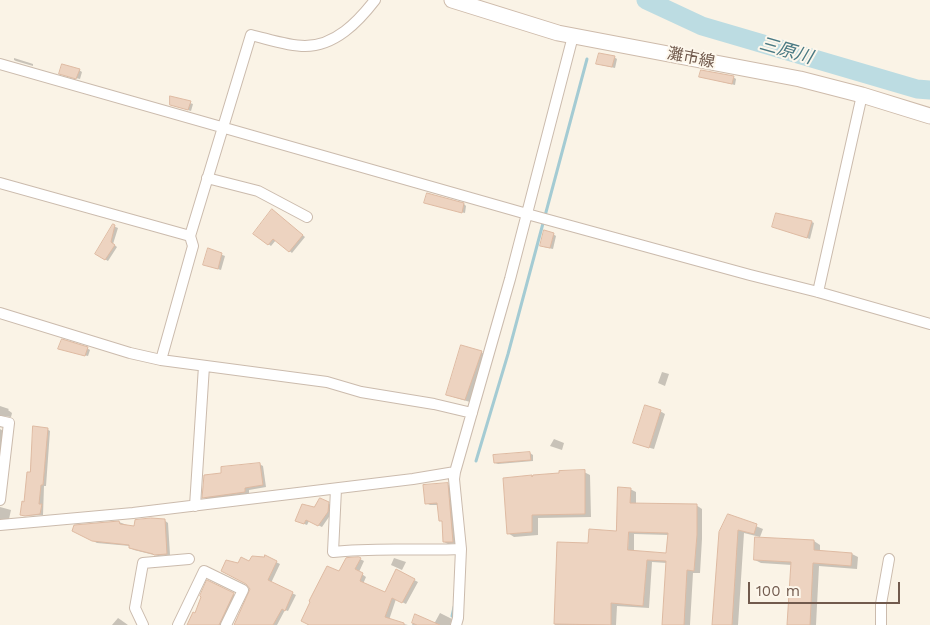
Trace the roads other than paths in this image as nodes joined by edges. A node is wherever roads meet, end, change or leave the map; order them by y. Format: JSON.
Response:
{"nodes":[{"id":1,"x":375,"y":0,"type":"edge"},
{"id":2,"x":452,"y":0,"type":"edge"},
{"id":3,"x":573,"y":36,"type":"junction"},
{"id":4,"x":0,"y":64,"type":"edge"},
{"id":5,"x":862,"y":95,"type":"junction"},
{"id":6,"x":930,"y":116,"type":"edge"},
{"id":7,"x":223,"y":128,"type":"junction"},
{"id":8,"x":207,"y":178,"type":"junction"},
{"id":9,"x":0,"y":183,"type":"edge"},
{"id":10,"x":527,"y":214,"type":"junction"},
{"id":11,"x":307,"y":217,"type":"dead end"},
{"id":12,"x":190,"y":236,"type":"junction"},
{"id":13,"x":818,"y":292,"type":"junction"},
{"id":14,"x":0,"y":313,"type":"edge"},
{"id":15,"x":930,"y":324,"type":"edge"},
{"id":16,"x":161,"y":360,"type":"junction"},
{"id":17,"x":204,"y":366,"type":"junction"},
{"id":18,"x":472,"y":413,"type":"junction"},
{"id":19,"x":0,"y":421,"type":"edge"},
{"id":20,"x":455,"y":472,"type":"junction"},
{"id":21,"x":336,"y":489,"type":"junction"},
{"id":22,"x":0,"y":500,"type":"edge"},
{"id":23,"x":195,"y":506,"type":"junction"},
{"id":24,"x":0,"y":525,"type":"edge"},
{"id":25,"x":460,"y":549,"type":"junction"},
{"id":26,"x":189,"y":559,"type":"dead end"},
{"id":27,"x":889,"y":559,"type":"dead end"},
{"id":28,"x":143,"y":625,"type":"edge"},
{"id":29,"x":178,"y":625,"type":"edge"},
{"id":30,"x":226,"y":625,"type":"edge"},
{"id":31,"x":456,"y":625,"type":"edge"},
{"id":32,"x":881,"y":625,"type":"edge"}],
"edges":[{"from":1,"to":7,"type":"street"},
{"from":2,"to":3,"type":"main road","name":"灘市線"},
{"from":3,"to":5,"type":"main road","name":"灘市線"},
{"from":3,"to":10,"type":"street"},
{"from":4,"to":7,"type":"street"},
{"from":5,"to":6,"type":"main road","name":"灘市線"},
{"from":5,"to":13,"type":"street"},
{"from":7,"to":8,"type":"street"},
{"from":7,"to":10,"type":"street"},
{"from":8,"to":11,"type":"street"},
{"from":8,"to":12,"type":"street"},
{"from":9,"to":12,"type":"street"},
{"from":10,"to":13,"type":"street"},
{"from":10,"to":18,"type":"street"},
{"from":12,"to":16,"type":"street"},
{"from":13,"to":15,"type":"street"},
{"from":14,"to":16,"type":"street"},
{"from":16,"to":17,"type":"street"},
{"from":17,"to":18,"type":"street"},
{"from":17,"to":23,"type":"street"},
{"from":18,"to":20,"type":"street"},
{"from":19,"to":22,"type":"street"},
{"from":20,"to":21,"type":"street"},
{"from":20,"to":25,"type":"street"},
{"from":21,"to":23,"type":"street"},
{"from":21,"to":25,"type":"street"},
{"from":23,"to":24,"type":"street"},
{"from":25,"to":31,"type":"street"},
{"from":26,"to":28,"type":"street"},
{"from":27,"to":32,"type":"street"},
{"from":29,"to":30,"type":"street"}]}
